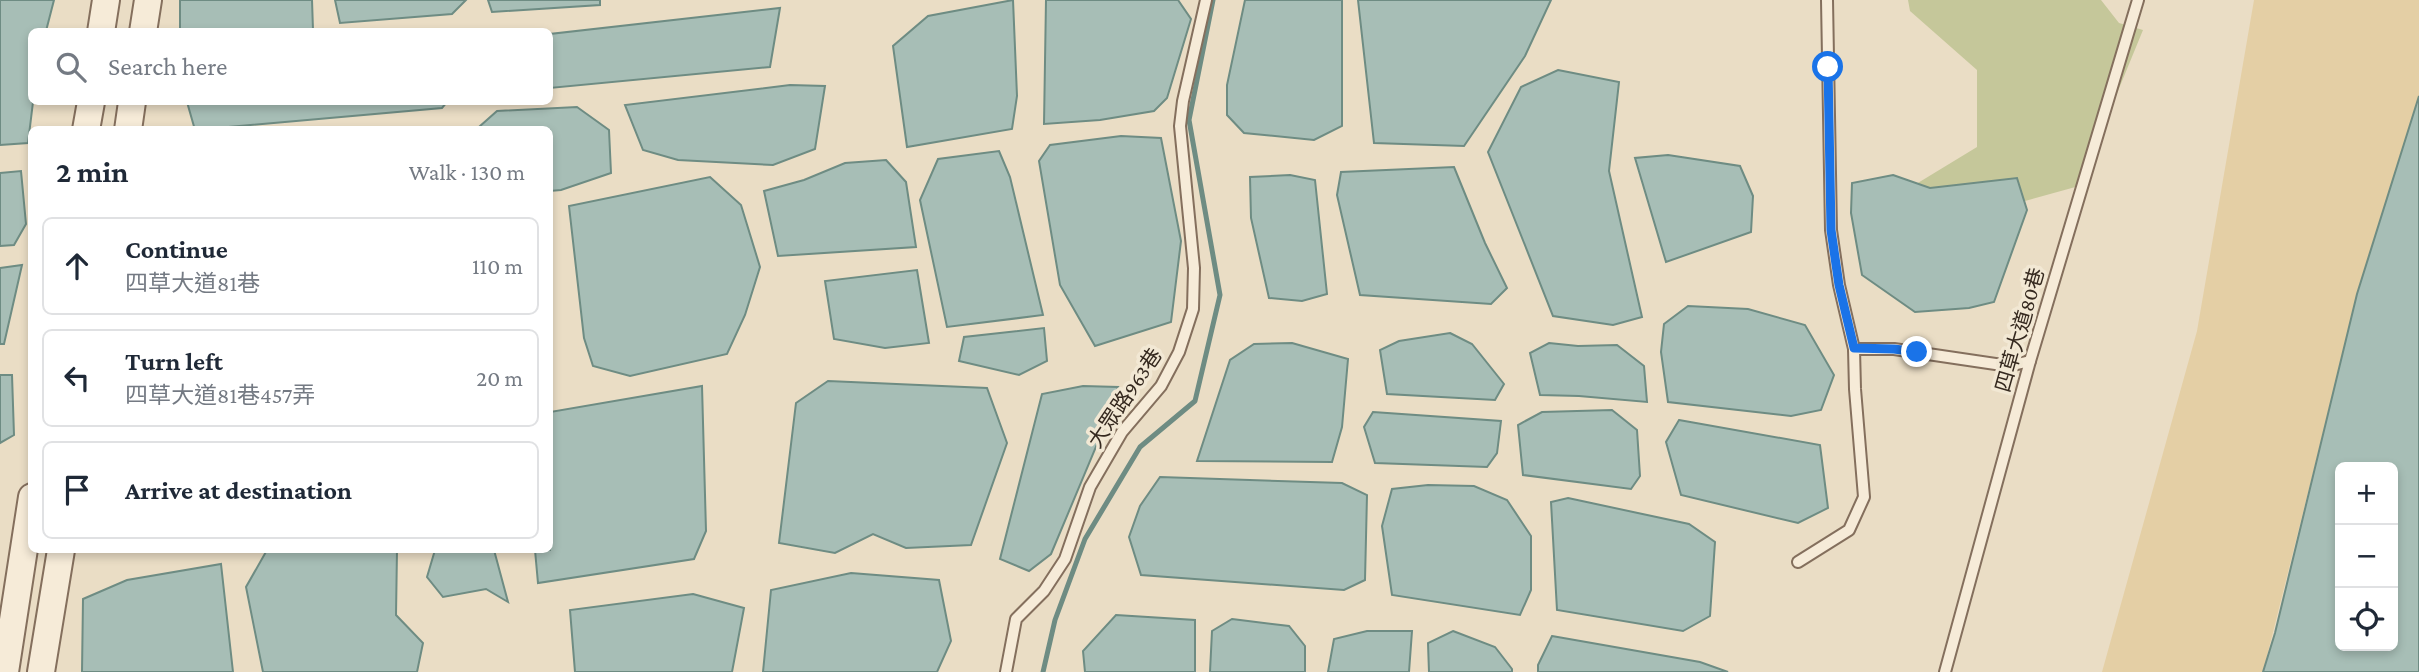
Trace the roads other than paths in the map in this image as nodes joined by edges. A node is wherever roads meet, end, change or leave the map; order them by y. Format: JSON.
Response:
{"nodes":[{"id":1,"x":106,"y":0,"type":"edge"},
{"id":2,"x":148,"y":0,"type":"edge"},
{"id":3,"x":1206,"y":0,"type":"edge"},
{"id":4,"x":1827,"y":0,"type":"edge"},
{"id":5,"x":2138,"y":0,"type":"edge"},
{"id":6,"x":102,"y":28,"type":"edge"},
{"id":7,"x":144,"y":28,"type":"edge"},
{"id":8,"x":90,"y":105,"type":"edge"},
{"id":9,"x":132,"y":105,"type":"edge"},
{"id":10,"x":87,"y":126,"type":"edge"},
{"id":11,"x":129,"y":126,"type":"edge"},
{"id":12,"x":1854,"y":348,"type":"junction"},
{"id":13,"x":2030,"y":361,"type":"junction"},
{"id":14,"x":28,"y":523,"type":"edge"},
{"id":15,"x":61,"y":553,"type":"edge"},
{"id":16,"x":1798,"y":562,"type":"dead end"},
{"id":17,"x":5,"y":672,"type":"edge"},
{"id":18,"x":41,"y":672,"type":"edge"},
{"id":19,"x":1006,"y":672,"type":"edge"},
{"id":20,"x":1945,"y":672,"type":"edge"}],
"edges":[{"from":1,"to":6,"type":"street"},
{"from":2,"to":7,"type":"street"},
{"from":3,"to":19,"type":"lane","name":"大眾路963巷"},
{"from":4,"to":12,"type":"lane"},
{"from":5,"to":13,"type":"lane","name":"四草大道80巷"},
{"from":8,"to":10,"type":"street"},
{"from":9,"to":11,"type":"street"},
{"from":12,"to":13,"type":"lane"},
{"from":12,"to":16,"type":"lane"},
{"from":13,"to":20,"type":"lane","name":"四草大道80巷"},
{"from":14,"to":17,"type":"street"},
{"from":15,"to":18,"type":"street"}]}
